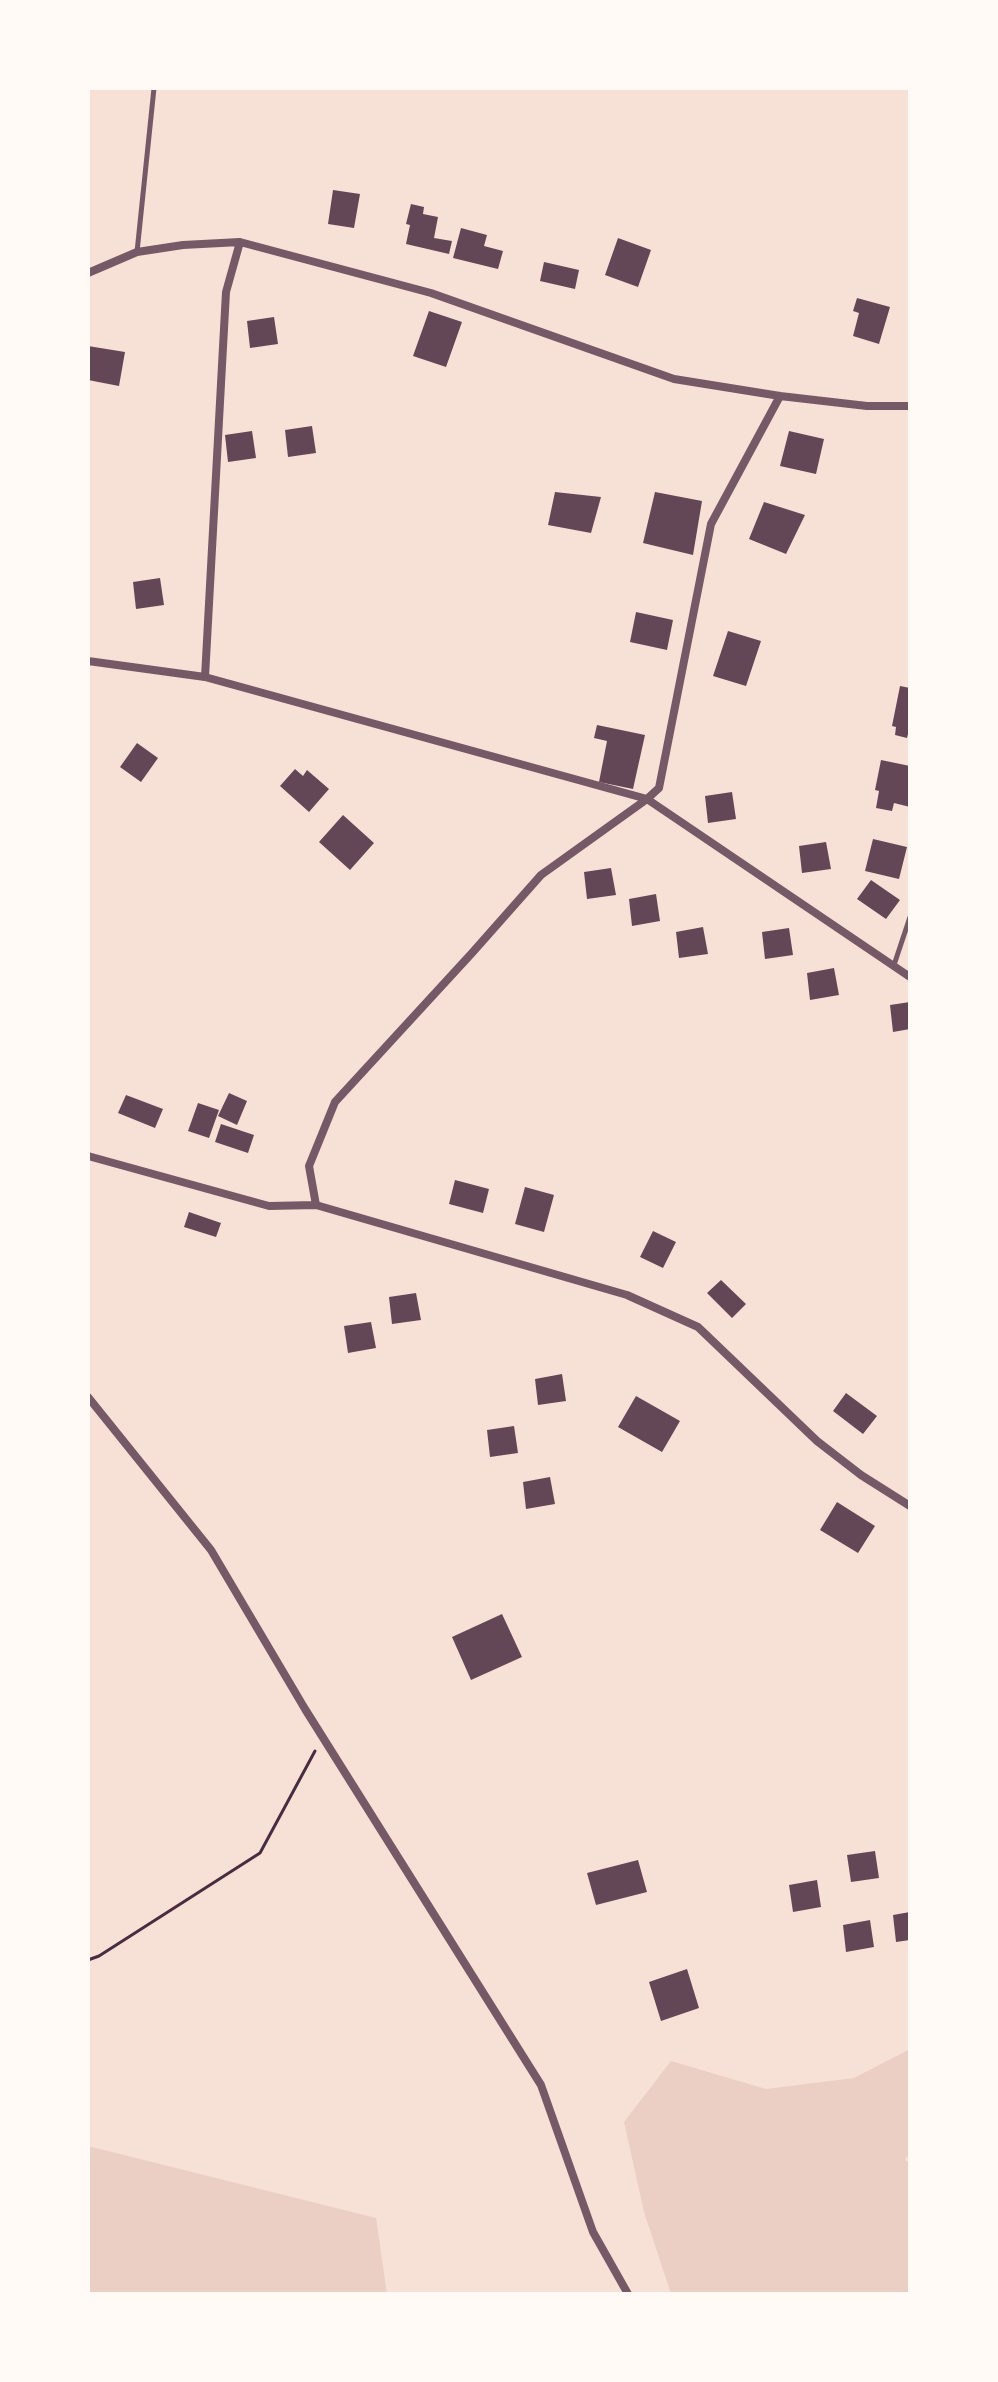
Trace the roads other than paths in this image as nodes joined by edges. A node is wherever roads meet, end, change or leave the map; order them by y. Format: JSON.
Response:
{"nodes":[{"id":1,"x":154,"y":88,"type":"edge"},
{"id":2,"x":240,"y":242,"type":"junction"},
{"id":3,"x":137,"y":252,"type":"junction"},
{"id":4,"x":88,"y":273,"type":"edge"},
{"id":5,"x":780,"y":396,"type":"junction"},
{"id":6,"x":910,"y":406,"type":"edge"},
{"id":7,"x":88,"y":661,"type":"edge"},
{"id":8,"x":205,"y":677,"type":"junction"},
{"id":9,"x":647,"y":799,"type":"junction"},
{"id":10,"x":910,"y":917,"type":"edge"},
{"id":11,"x":893,"y":966,"type":"junction"},
{"id":12,"x":910,"y":977,"type":"edge"},
{"id":13,"x":88,"y":1156,"type":"edge"},
{"id":14,"x":316,"y":1205,"type":"junction"},
{"id":15,"x":88,"y":1397,"type":"edge"},
{"id":16,"x":910,"y":1506,"type":"edge"},
{"id":17,"x":628,"y":2294,"type":"edge"}],
"edges":[{"from":1,"to":3,"type":"lane"},
{"from":2,"to":3,"type":"street"},
{"from":2,"to":5,"type":"street"},
{"from":2,"to":8,"type":"street"},
{"from":3,"to":4,"type":"street"},
{"from":5,"to":6,"type":"street"},
{"from":5,"to":9,"type":"street"},
{"from":7,"to":8,"type":"street"},
{"from":8,"to":9,"type":"street"},
{"from":9,"to":11,"type":"street"},
{"from":9,"to":14,"type":"street"},
{"from":10,"to":11,"type":"lane"},
{"from":11,"to":12,"type":"street"},
{"from":13,"to":14,"type":"street"},
{"from":14,"to":16,"type":"street"},
{"from":15,"to":17,"type":"street"}]}
